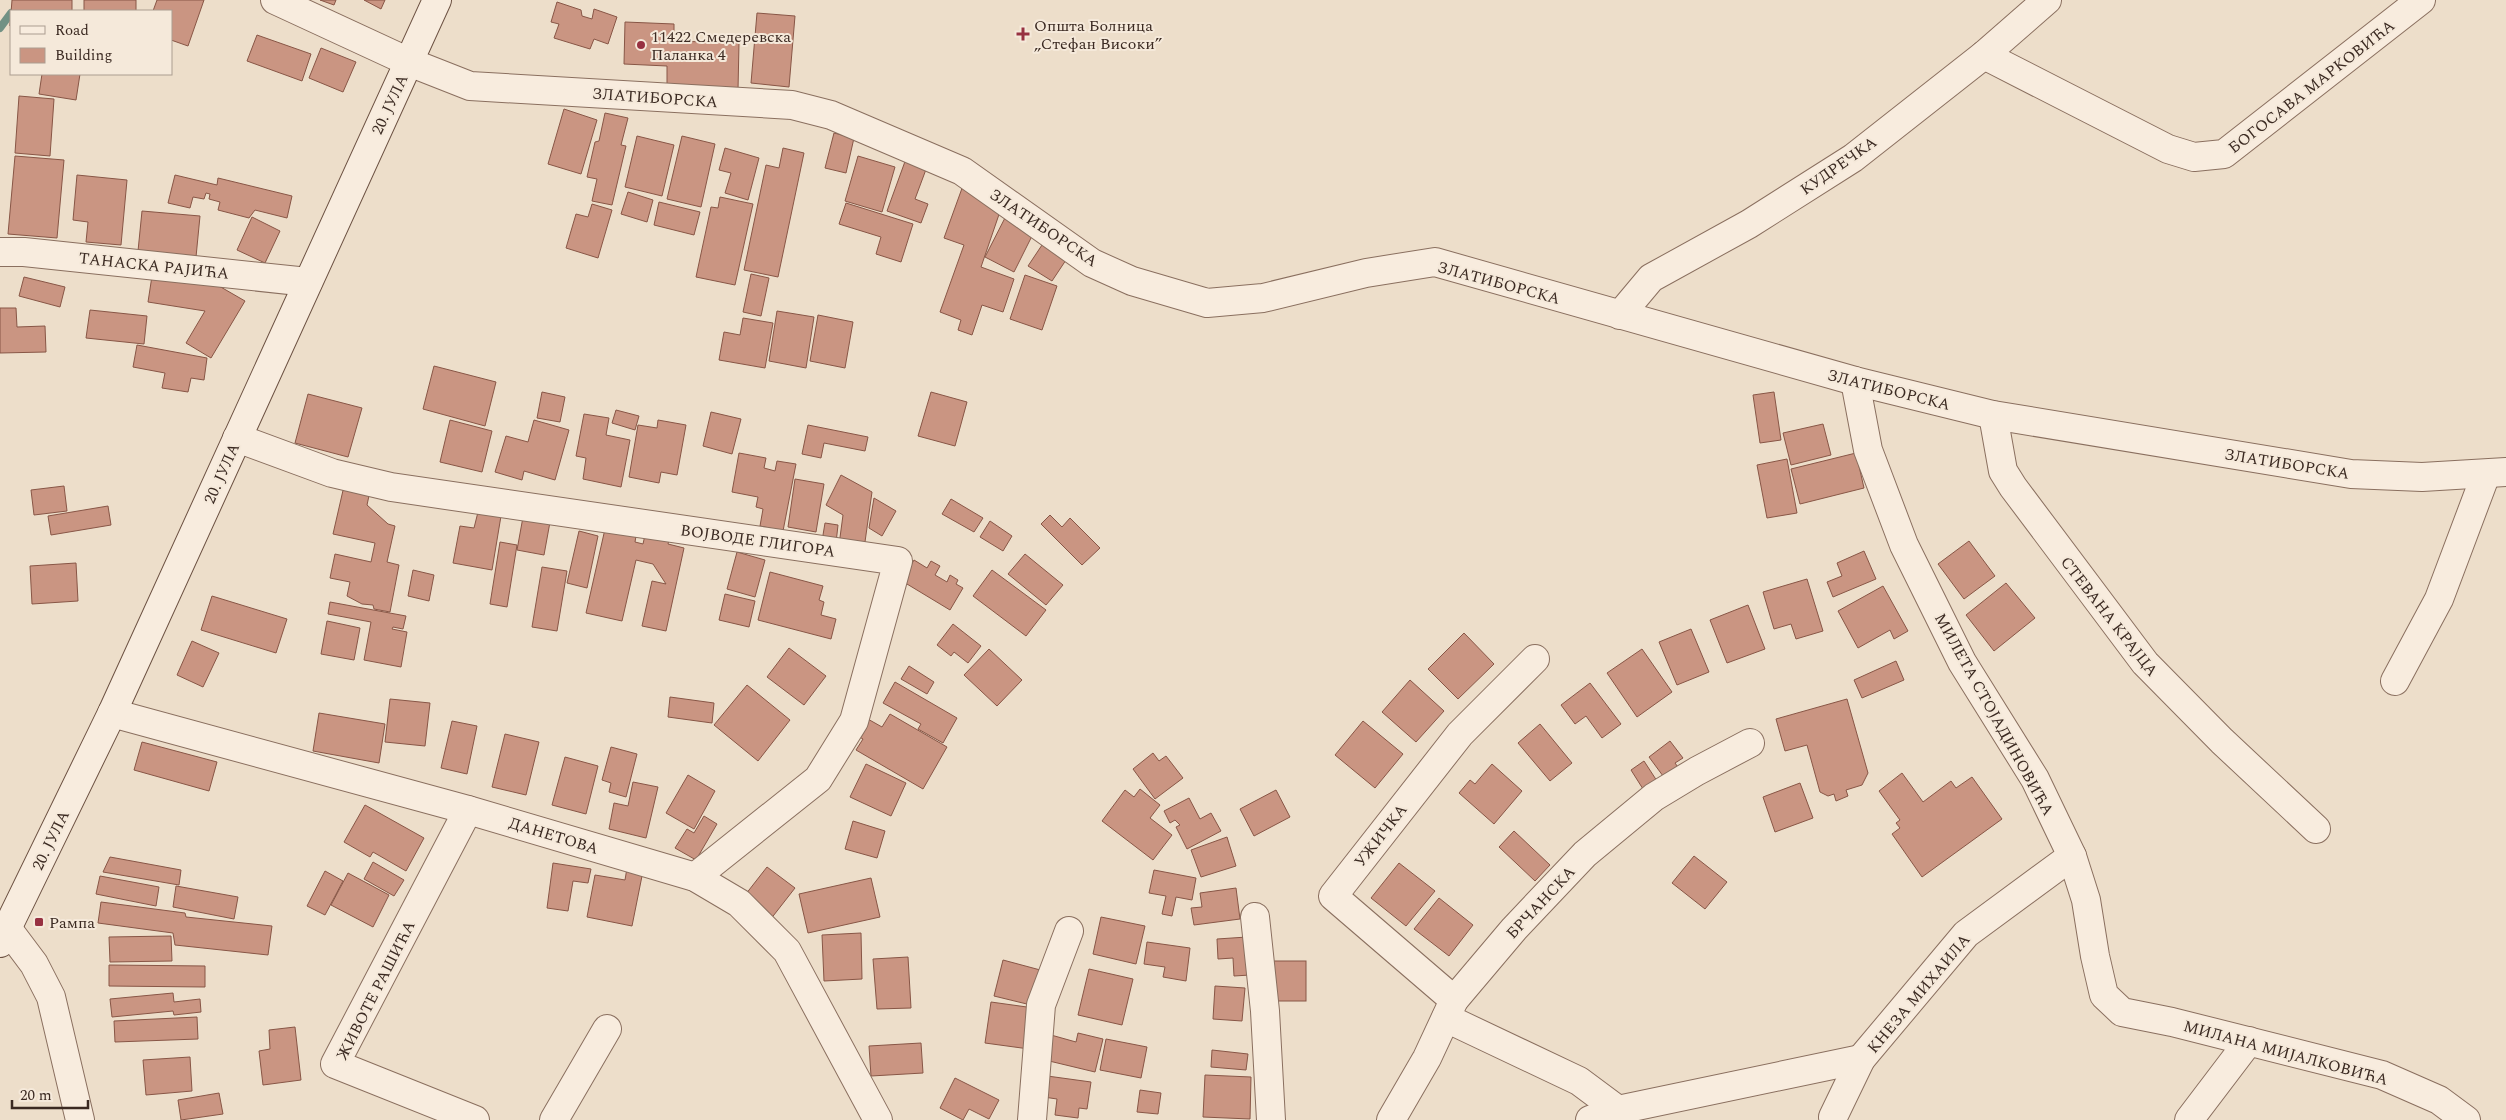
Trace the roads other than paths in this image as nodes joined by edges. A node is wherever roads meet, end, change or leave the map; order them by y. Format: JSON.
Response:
{"nodes":[{"id":1,"x":275,"y":0,"type":"edge"},
{"id":2,"x":437,"y":0,"type":"edge"},
{"id":3,"x":2047,"y":0,"type":"edge"},
{"id":4,"x":2422,"y":0,"type":"edge"},
{"id":5,"x":1984,"y":55,"type":"junction"},
{"id":6,"x":409,"y":62,"type":"junction"},
{"id":7,"x":0,"y":252,"type":"edge"},
{"id":8,"x":308,"y":282,"type":"junction"},
{"id":9,"x":1620,"y":315,"type":"junction"},
{"id":10,"x":1855,"y":381,"type":"junction"},
{"id":11,"x":1993,"y":415,"type":"junction"},
{"id":12,"x":237,"y":438,"type":"junction"},
{"id":13,"x":2496,"y":473,"type":"edge"},
{"id":14,"x":1535,"y":659,"type":"dead end"},
{"id":15,"x":2395,"y":681,"type":"dead end"},
{"id":16,"x":112,"y":713,"type":"junction"},
{"id":17,"x":1750,"y":743,"type":"dead end"},
{"id":18,"x":468,"y":810,"type":"junction"},
{"id":19,"x":2316,"y":829,"type":"dead end"},
{"id":20,"x":2072,"y":856,"type":"junction"},
{"id":21,"x":695,"y":877,"type":"junction"},
{"id":22,"x":1255,"y":916,"type":"dead end"},
{"id":23,"x":1069,"y":931,"type":"dead end"},
{"id":24,"x":4,"y":936,"type":"edge"},
{"id":25,"x":2104,"y":995,"type":"joint"},
{"id":26,"x":1450,"y":1009,"type":"junction"},
{"id":27,"x":607,"y":1029,"type":"dead end"},
{"id":28,"x":2249,"y":1041,"type":"junction"},
{"id":29,"x":1861,"y":1059,"type":"junction"},
{"id":30,"x":1618,"y":1110,"type":"junction"},
{"id":31,"x":1833,"y":1117,"type":"dead end"},
{"id":32,"x":80,"y":1120,"type":"edge"},
{"id":33,"x":475,"y":1120,"type":"edge"},
{"id":34,"x":554,"y":1120,"type":"edge"},
{"id":35,"x":878,"y":1120,"type":"edge"},
{"id":36,"x":1032,"y":1120,"type":"edge"},
{"id":37,"x":1271,"y":1120,"type":"edge"},
{"id":38,"x":1391,"y":1120,"type":"edge"},
{"id":39,"x":1590,"y":1120,"type":"edge"},
{"id":40,"x":2189,"y":1120,"type":"edge"},
{"id":41,"x":2466,"y":1120,"type":"edge"}],
"edges":[{"from":1,"to":6,"type":"street","name":"ЗЛАТИБОРСКА"},
{"from":2,"to":6,"type":"street","name":"20. ЈУЛА"},
{"from":3,"to":5,"type":"street","name":"КУДРЕЧКА"},
{"from":4,"to":5,"type":"street","name":"БОГОСАВА МАРКОВИЋА"},
{"from":5,"to":9,"type":"street","name":"КУДРЕЧКА"},
{"from":6,"to":8,"type":"street","name":"20. ЈУЛА"},
{"from":6,"to":9,"type":"street","name":"ЗЛАТИБОРСКА"},
{"from":7,"to":8,"type":"street","name":"ТАНАСКА РАЈИЋА"},
{"from":8,"to":12,"type":"street","name":"20. ЈУЛА"},
{"from":9,"to":10,"type":"street","name":"ЗЛАТИБОРСКА"},
{"from":10,"to":11,"type":"street","name":"ЗЛАТИБОРСКА"},
{"from":10,"to":20,"type":"street","name":"МИЛЕТА СТОЈАДИНОВИЋА"},
{"from":11,"to":13,"type":"street","name":"ЗЛАТИБОРСКА"},
{"from":11,"to":19,"type":"street","name":"СТЕВАНА КРАЈЦА"},
{"from":12,"to":16,"type":"street","name":"20. ЈУЛА"},
{"from":12,"to":21,"type":"street","name":"ВОЈВОДЕ ГЛИГОРА"},
{"from":13,"to":15,"type":"street"},
{"from":14,"to":26,"type":"street","name":"УЖИЧКА"},
{"from":16,"to":18,"type":"street","name":"ДАНЕТОВА"},
{"from":16,"to":24,"type":"street","name":"20. ЈУЛА"},
{"from":17,"to":26,"type":"street","name":"БРЧАНСКА"},
{"from":18,"to":21,"type":"street","name":"ДАНЕТОВА"},
{"from":18,"to":33,"type":"street","name":"ЖИВОТЕ РАШИЋА"},
{"from":20,"to":25,"type":"street","name":"МИЛЕТА СТОЈАДИНОВИЋА"},
{"from":20,"to":29,"type":"street","name":"КНЕЗА МИХАИЛА"},
{"from":21,"to":35,"type":"street","name":"ДАНЕТОВА"},
{"from":22,"to":37,"type":"street"},
{"from":23,"to":36,"type":"street"},
{"from":24,"to":32,"type":"street"},
{"from":25,"to":28,"type":"street","name":"МИЛАНА МИЈАЛКОВИЋА"},
{"from":26,"to":30,"type":"street"},
{"from":26,"to":38,"type":"street","name":"БРЧАНСКА"},
{"from":27,"to":34,"type":"street"},
{"from":28,"to":40,"type":"street"},
{"from":28,"to":41,"type":"street","name":"МИЛАНА МИЈАЛКОВИЋА"},
{"from":29,"to":30,"type":"street","name":"КНЕЗА МИХАИЛА"},
{"from":29,"to":31,"type":"street","name":"КНЕЗА МИХАИЛА"},
{"from":30,"to":39,"type":"street","name":"КНЕЗА МИХАИЛА"}]}
